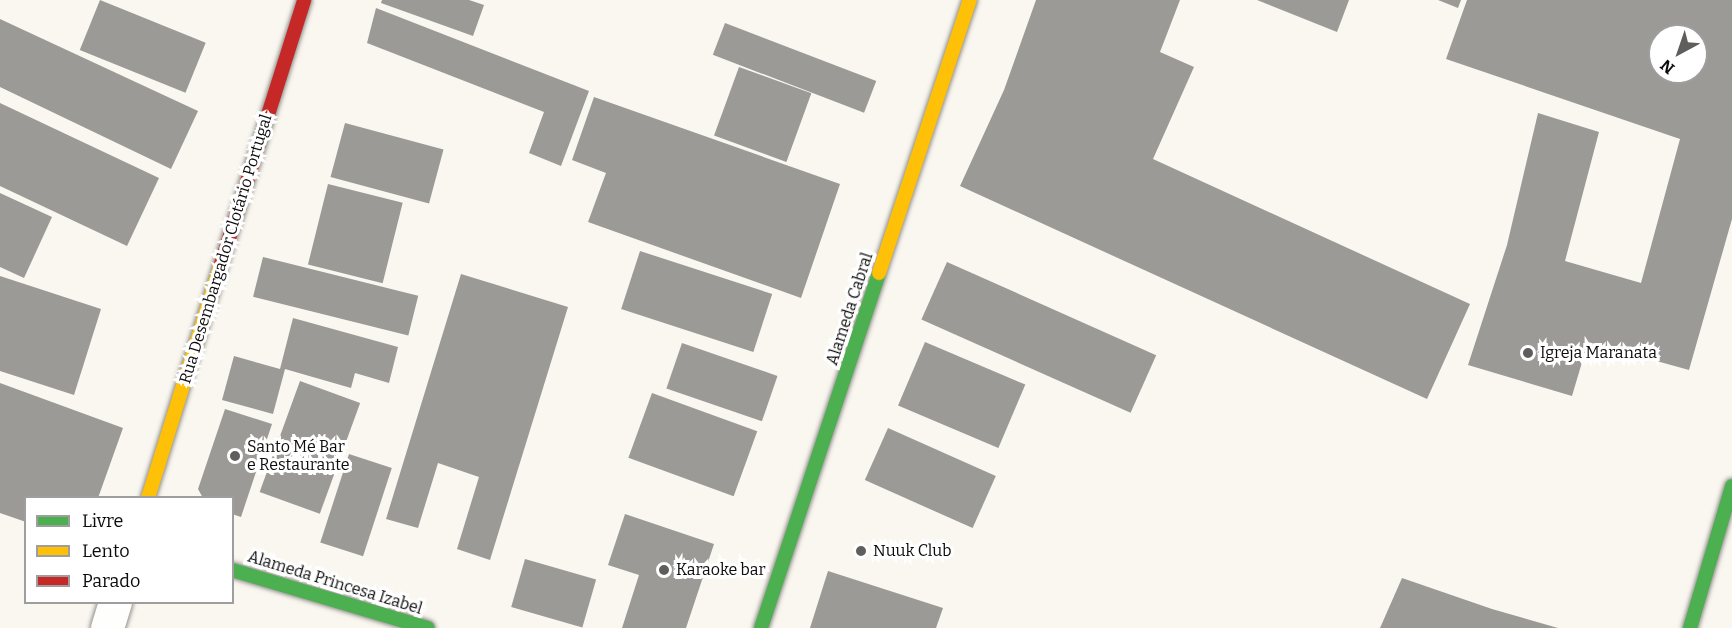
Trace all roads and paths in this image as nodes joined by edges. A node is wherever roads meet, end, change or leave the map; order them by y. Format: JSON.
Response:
{"nodes":[{"id":1,"x":304,"y":0,"type":"edge"},
{"id":2,"x":970,"y":0,"type":"edge"},
{"id":3,"x":1732,"y":486,"type":"edge"},
{"id":4,"x":149,"y":496,"type":"edge"},
{"id":5,"x":234,"y":571,"type":"edge"},
{"id":6,"x":115,"y":604,"type":"edge"},
{"id":7,"x":107,"y":628,"type":"edge"},
{"id":8,"x":428,"y":628,"type":"edge"},
{"id":9,"x":761,"y":628,"type":"edge"},
{"id":10,"x":1690,"y":628,"type":"edge"}],
"edges":[{"from":1,"to":4,"type":"street","name":"Rua Desembargador Clotário Portugal"},
{"from":2,"to":9,"type":"street","name":"Alameda Cabral"},
{"from":3,"to":10,"type":"street"},
{"from":5,"to":8,"type":"street","name":"Alameda Princesa Izabel"},
{"from":6,"to":7,"type":"street"}]}
